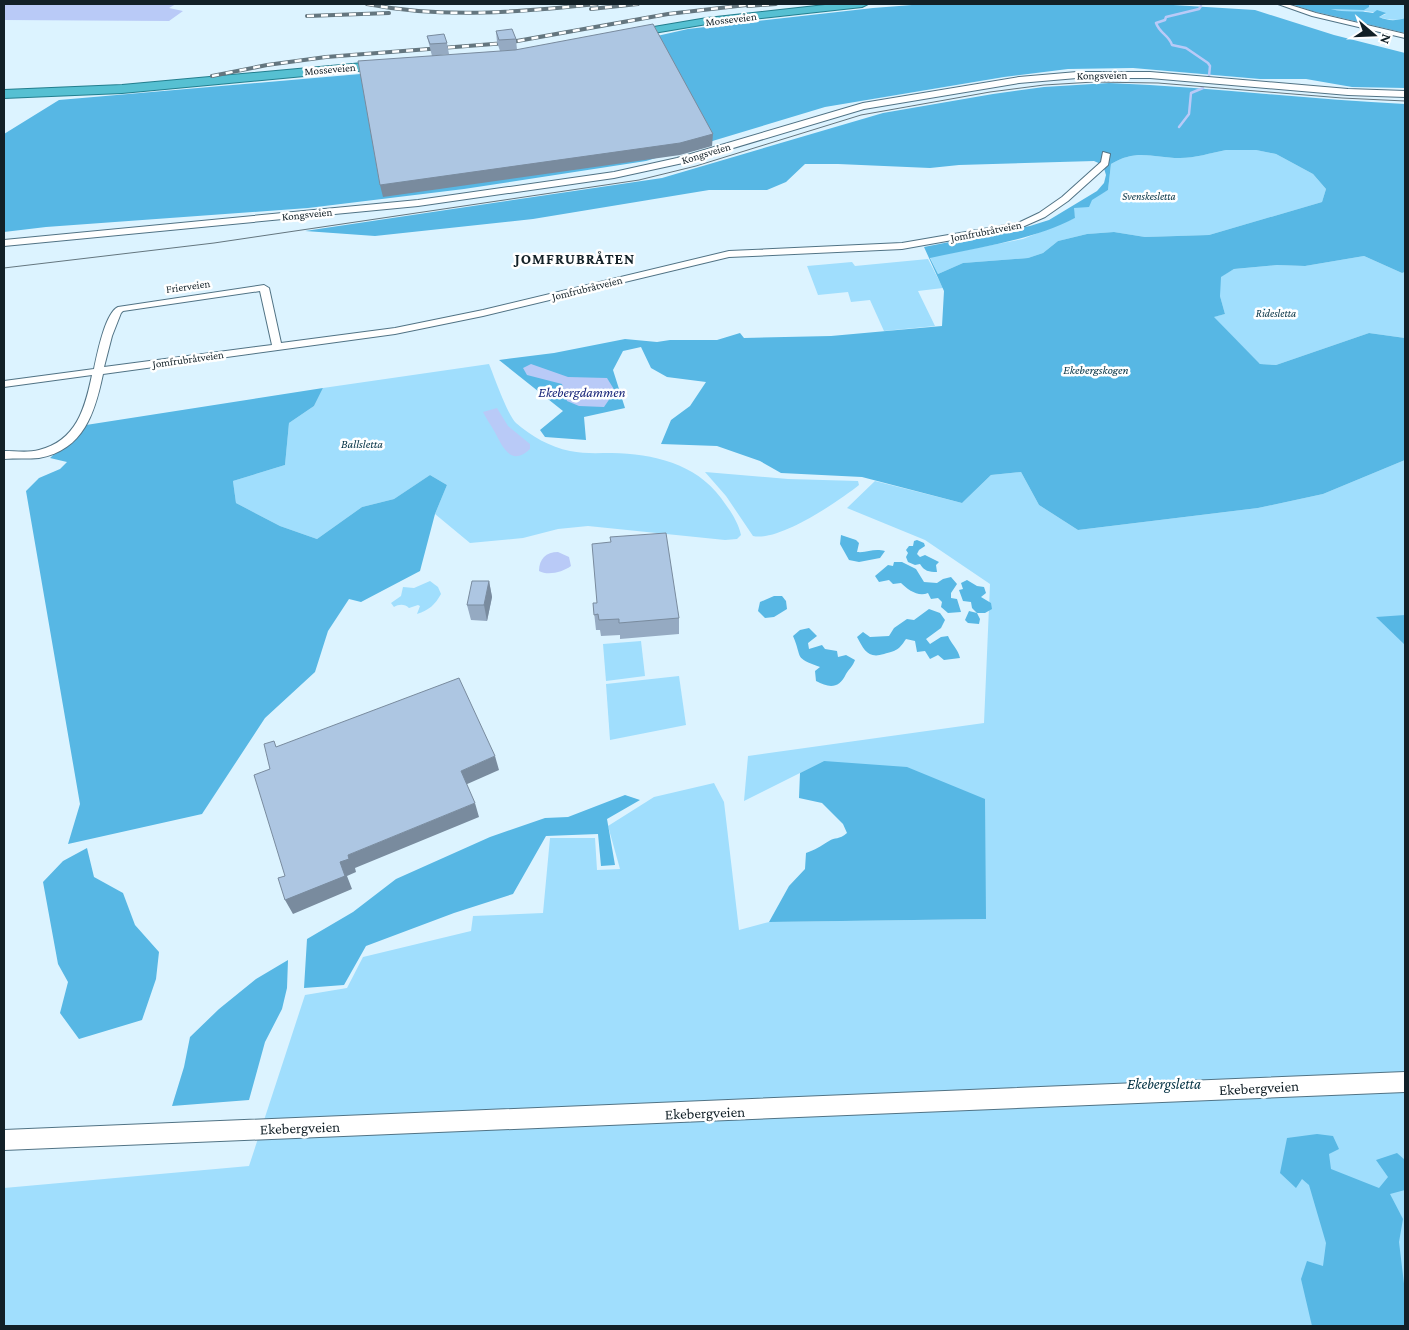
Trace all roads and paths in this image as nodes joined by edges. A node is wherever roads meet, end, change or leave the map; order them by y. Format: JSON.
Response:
{"nodes":[{"id":1,"x":862,"y":4,"type":"edge"},
{"id":2,"x":1255,"y":4,"type":"edge"},
{"id":3,"x":1263,"y":4,"type":"edge"},
{"id":4,"x":1281,"y":4,"type":"edge"},
{"id":5,"x":1405,"y":36,"type":"edge"},
{"id":6,"x":618,"y":37,"type":"edge"},
{"id":7,"x":393,"y":64,"type":"edge"},
{"id":8,"x":4,"y":94,"type":"edge"},
{"id":9,"x":1405,"y":94,"type":"edge"},
{"id":10,"x":1106,"y":154,"type":"dead end"},
{"id":11,"x":4,"y":243,"type":"edge"},
{"id":12,"x":277,"y":347,"type":"junction"},
{"id":13,"x":100,"y":370,"type":"junction"},
{"id":14,"x":4,"y":384,"type":"edge"},
{"id":15,"x":4,"y":455,"type":"edge"},
{"id":16,"x":1405,"y":1082,"type":"edge"},
{"id":17,"x":4,"y":1140,"type":"edge"}],
"edges":[{"from":1,"to":6,"type":"highway","name":"Mosseveien"},
{"from":2,"to":3,"type":"street"},
{"from":4,"to":5,"type":"street"},
{"from":7,"to":8,"type":"highway","name":"Mosseveien"},
{"from":9,"to":11,"type":"main road","name":"Kongsveien"},
{"from":10,"to":12,"type":"street","name":"Jomfrubråtveien"},
{"from":12,"to":13,"type":"street","name":"Jomfrubråtveien"},
{"from":12,"to":13,"type":"street","name":"Frierveien"},
{"from":13,"to":14,"type":"street","name":"Jomfrubråtveien"},
{"from":13,"to":15,"type":"street"},
{"from":16,"to":17,"type":"street","name":"Ekebergveien"}]}
